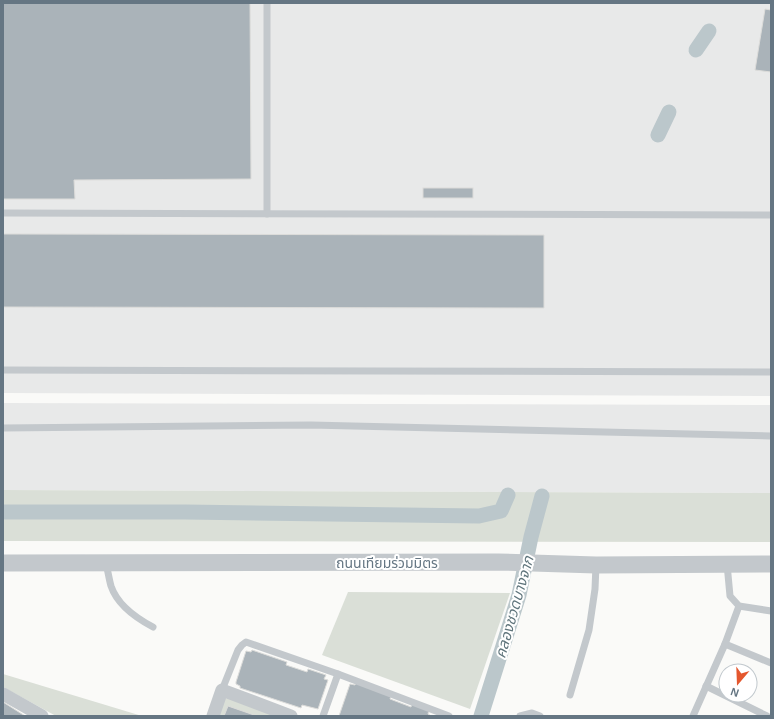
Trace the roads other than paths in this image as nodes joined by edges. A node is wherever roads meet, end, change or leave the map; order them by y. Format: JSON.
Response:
{"nodes":[{"id":1,"x":266,"y":3,"type":"edge"},
{"id":2,"x":3,"y":213,"type":"edge"},
{"id":3,"x":266,"y":214,"type":"junction"},
{"id":4,"x":771,"y":215,"type":"edge"},
{"id":5,"x":3,"y":370,"type":"edge"},
{"id":6,"x":771,"y":372,"type":"edge"},
{"id":7,"x":3,"y":428,"type":"edge"},
{"id":8,"x":771,"y":436,"type":"edge"},
{"id":9,"x":3,"y":563,"type":"edge"},
{"id":10,"x":727,"y":563,"type":"junction"},
{"id":11,"x":106,"y":564,"type":"junction"},
{"id":12,"x":771,"y":564,"type":"edge"},
{"id":13,"x":596,"y":565,"type":"junction"},
{"id":14,"x":739,"y":606,"type":"junction"},
{"id":15,"x":771,"y":611,"type":"edge"},
{"id":16,"x":153,"y":627,"type":"dead end"},
{"id":17,"x":725,"y":644,"type":"junction"},
{"id":18,"x":771,"y":663,"type":"edge"},
{"id":19,"x":338,"y":674,"type":"junction"},
{"id":20,"x":706,"y":686,"type":"junction"},
{"id":21,"x":222,"y":690,"type":"junction"},
{"id":22,"x":3,"y":694,"type":"edge"},
{"id":23,"x":570,"y":695,"type":"dead end"},
{"id":24,"x":42,"y":716,"type":"edge"},
{"id":25,"x":213,"y":716,"type":"edge"},
{"id":26,"x":291,"y":716,"type":"edge"},
{"id":27,"x":323,"y":716,"type":"edge"},
{"id":28,"x":449,"y":716,"type":"edge"},
{"id":29,"x":520,"y":716,"type":"edge"},
{"id":30,"x":540,"y":716,"type":"edge"},
{"id":31,"x":693,"y":716,"type":"edge"},
{"id":32,"x":767,"y":716,"type":"edge"}],
"edges":[{"from":1,"to":3,"type":"lane"},
{"from":2,"to":3,"type":"lane"},
{"from":3,"to":4,"type":"lane"},
{"from":5,"to":6,"type":"lane"},
{"from":7,"to":8,"type":"lane"},
{"from":9,"to":11,"type":"street","name":"ถนนเทียมร่วมมิตร"},
{"from":10,"to":12,"type":"street","name":"ถนนเทียมร่วมมิตร"},
{"from":10,"to":13,"type":"street","name":"ถนนเทียมร่วมมิตร"},
{"from":10,"to":14,"type":"lane"},
{"from":11,"to":13,"type":"street","name":"ถนนเทียมร่วมมิตร"},
{"from":11,"to":16,"type":"lane"},
{"from":13,"to":23,"type":"lane"},
{"from":14,"to":15,"type":"lane"},
{"from":14,"to":17,"type":"lane"},
{"from":17,"to":18,"type":"lane"},
{"from":17,"to":20,"type":"lane"},
{"from":19,"to":21,"type":"lane"},
{"from":19,"to":27,"type":"lane"},
{"from":19,"to":28,"type":"lane"},
{"from":20,"to":31,"type":"lane"},
{"from":20,"to":32,"type":"lane"},
{"from":21,"to":25,"type":"street"},
{"from":21,"to":26,"type":"street"},
{"from":22,"to":24,"type":"street"},
{"from":29,"to":30,"type":"lane"}]}
